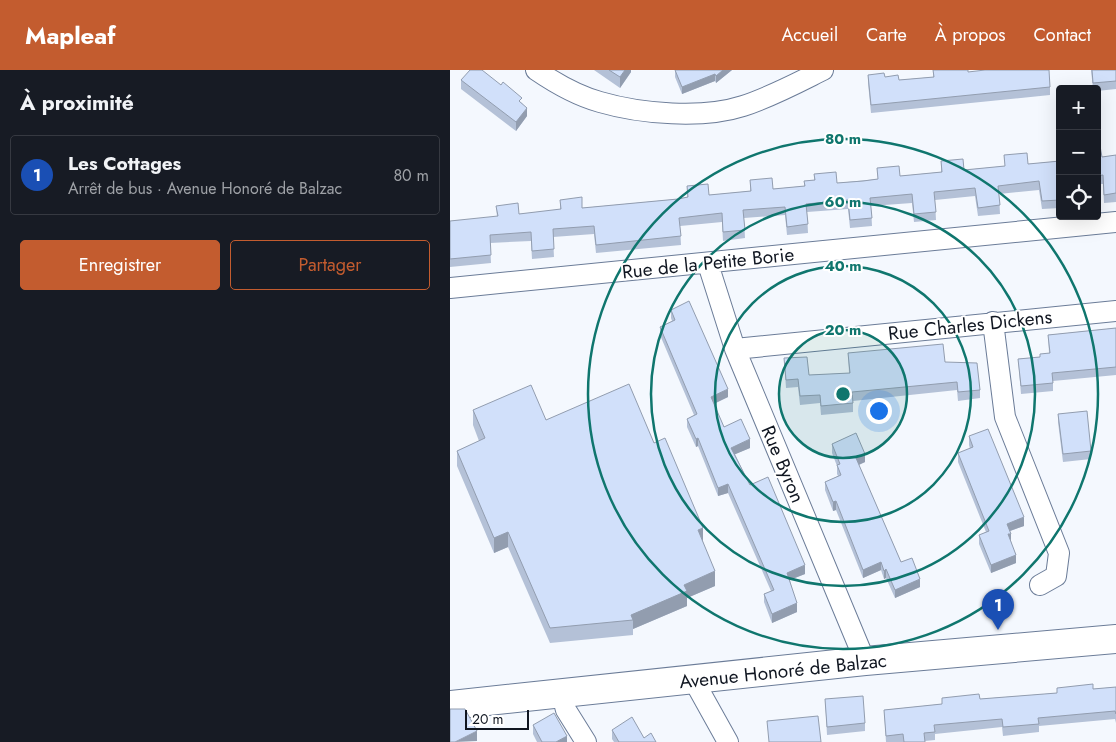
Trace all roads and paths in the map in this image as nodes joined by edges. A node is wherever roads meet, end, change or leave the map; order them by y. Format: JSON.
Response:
{"nodes":[{"id":1,"x":536,"y":70,"type":"edge"},
{"id":2,"x":823,"y":70,"type":"edge"},
{"id":3,"x":1116,"y":222,"type":"edge"},
{"id":4,"x":708,"y":264,"type":"junction"},
{"id":5,"x":450,"y":288,"type":"edge"},
{"id":6,"x":1116,"y":311,"type":"edge"},
{"id":7,"x":993,"y":322,"type":"junction"},
{"id":8,"x":735,"y":349,"type":"junction"},
{"id":9,"x":1040,"y":585,"type":"dead end"},
{"id":10,"x":1116,"y":639,"type":"edge"},
{"id":11,"x":865,"y":661,"type":"junction"},
{"id":12,"x":694,"y":681,"type":"junction"},
{"id":13,"x":562,"y":695,"type":"junction"},
{"id":14,"x":450,"y":705,"type":"edge"},
{"id":15,"x":586,"y":742,"type":"edge"},
{"id":16,"x":728,"y":742,"type":"edge"}],
"edges":[{"from":1,"to":2,"type":"street"},
{"from":3,"to":4,"type":"street","name":"Rue de la Petite Borie"},
{"from":4,"to":5,"type":"street","name":"Rue de la Petite Borie"},
{"from":4,"to":8,"type":"street","name":"Rue Byron"},
{"from":6,"to":7,"type":"street","name":"Rue Charles Dickens"},
{"from":7,"to":8,"type":"street","name":"Rue Charles Dickens"},
{"from":7,"to":9,"type":"street"},
{"from":8,"to":11,"type":"street","name":"Rue Byron"},
{"from":10,"to":11,"type":"main road","name":"Avenue Honoré de Balzac"},
{"from":11,"to":12,"type":"main road","name":"Avenue Honoré de Balzac"},
{"from":12,"to":13,"type":"main road","name":"Avenue Honoré de Balzac"},
{"from":12,"to":16,"type":"street"},
{"from":13,"to":14,"type":"main road","name":"Avenue Honoré de Balzac"},
{"from":13,"to":15,"type":"street"}]}
